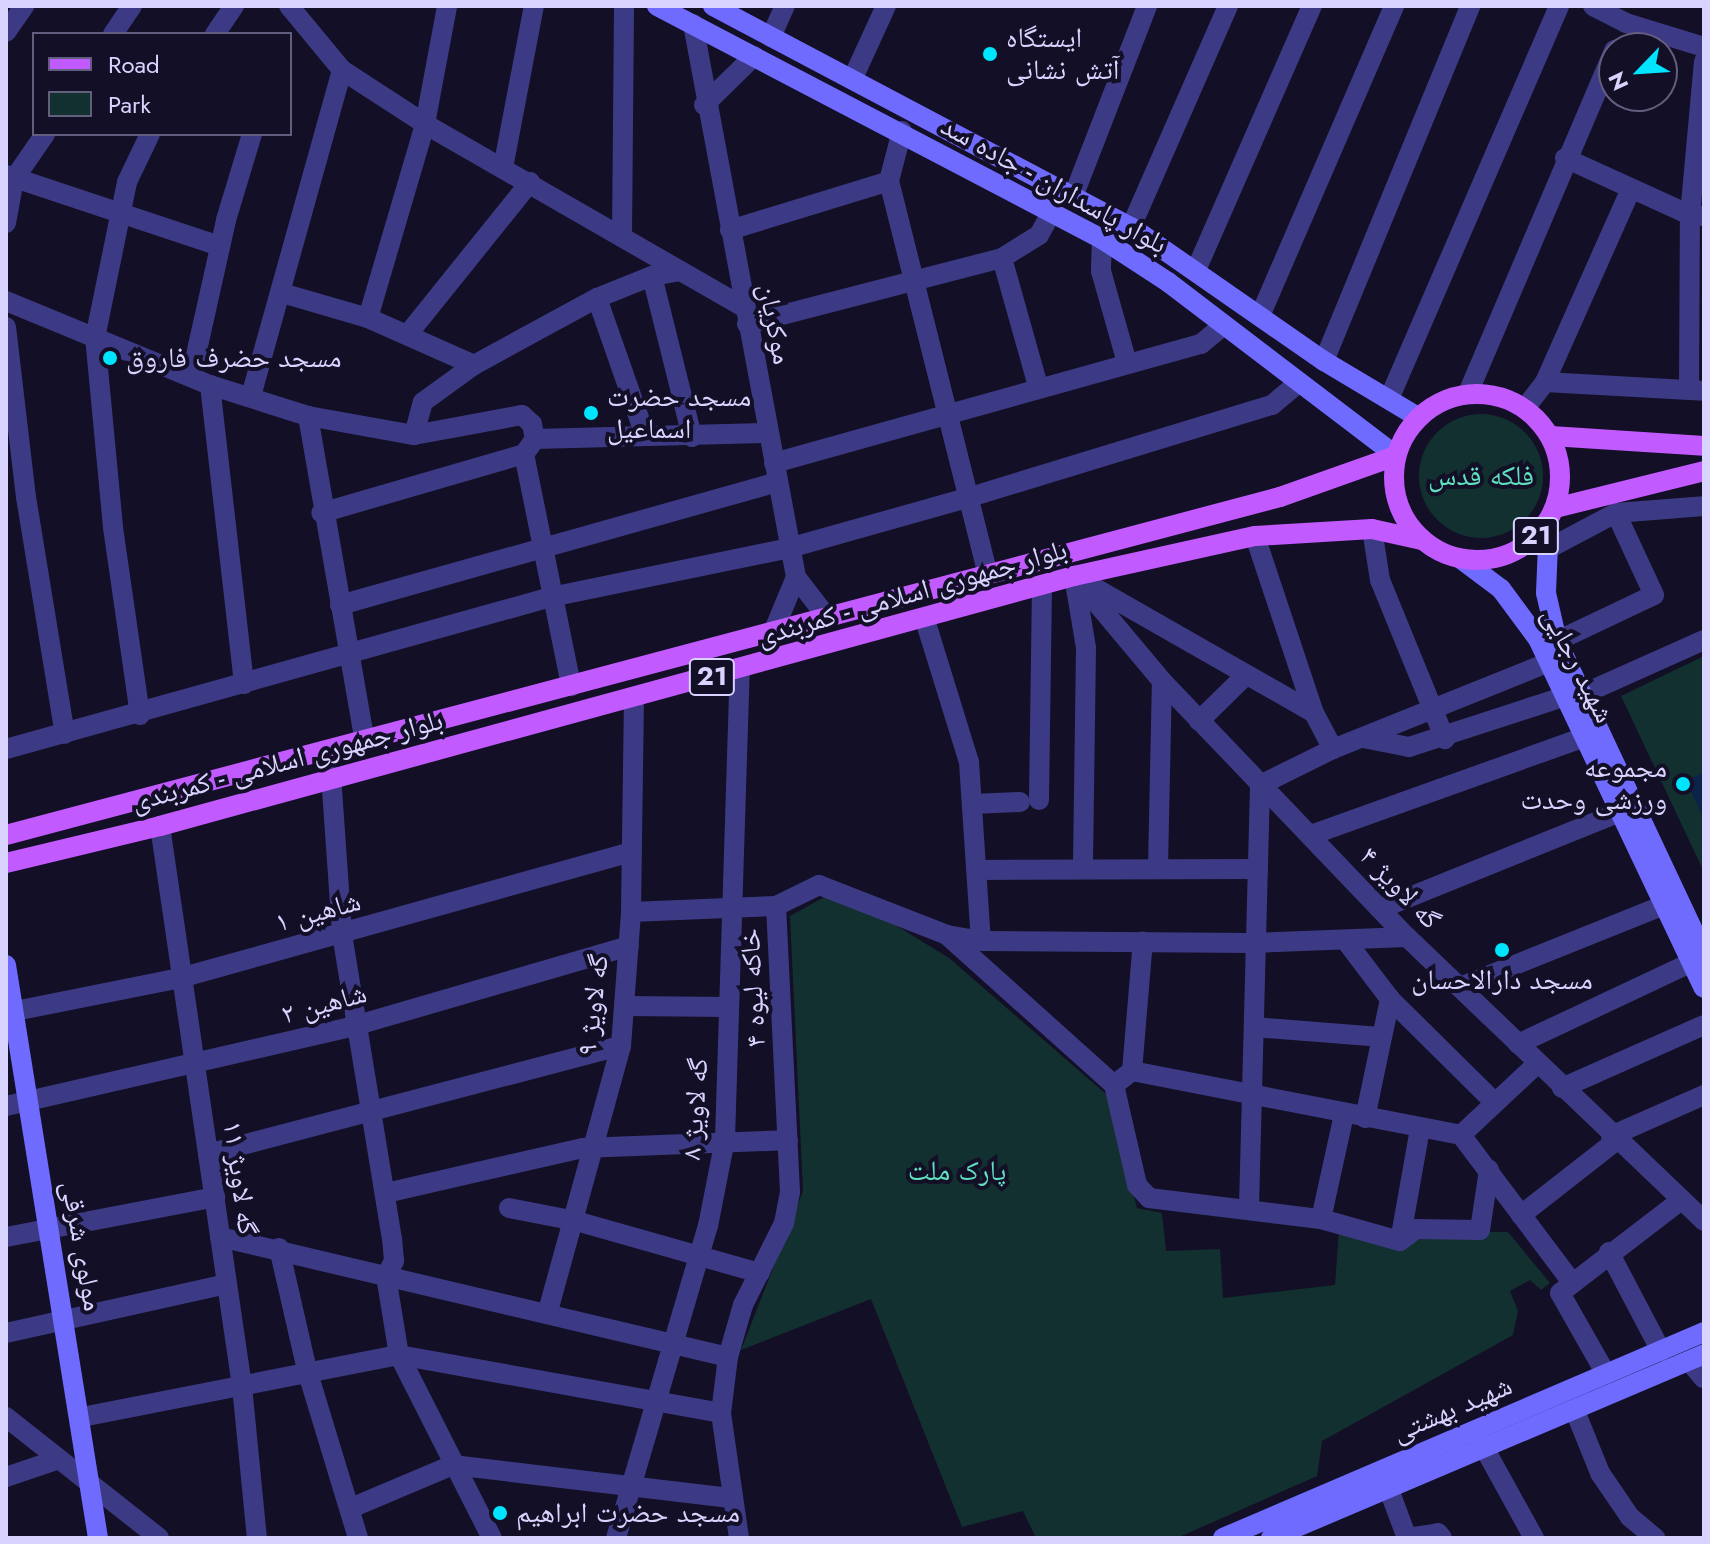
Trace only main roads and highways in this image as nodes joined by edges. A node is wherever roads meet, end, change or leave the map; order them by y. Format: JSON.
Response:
{"nodes":[{"id":1,"x":657,"y":6,"type":"edge"},
{"id":2,"x":713,"y":6,"type":"edge"},
{"id":3,"x":944,"y":128,"type":"junction"},
{"id":4,"x":931,"y":149,"type":"junction"},
{"id":5,"x":1418,"y":417,"type":"junction"},
{"id":6,"x":1551,"y":436,"type":"junction"},
{"id":7,"x":1698,"y":446,"type":"edge"},
{"id":8,"x":1396,"y":456,"type":"junction"},
{"id":9,"x":1699,"y":471,"type":"edge"},
{"id":10,"x":1552,"y":515,"type":"junction"},
{"id":11,"x":1422,"y":540,"type":"junction"},
{"id":12,"x":1461,"y":559,"type":"junction"},
{"id":13,"x":1573,"y":695,"type":"junction"},
{"id":14,"x":6,"y":835,"type":"edge"},
{"id":15,"x":6,"y":863,"type":"edge"},
{"id":16,"x":1698,"y":958,"type":"edge"},
{"id":17,"x":6,"y":965,"type":"edge"},
{"id":18,"x":1704,"y":988,"type":"edge"},
{"id":19,"x":1704,"y":1332,"type":"edge"},
{"id":20,"x":1697,"y":1358,"type":"edge"},
{"id":21,"x":1478,"y":1439,"type":"junction"},
{"id":22,"x":1235,"y":1535,"type":"edge"},
{"id":23,"x":98,"y":1538,"type":"edge"},
{"id":24,"x":1271,"y":1538,"type":"edge"}],
"edges":[{"from":1,"to":4,"type":"main road","name":"بلوار پاسداران - جاده سد"},
{"from":2,"to":3,"type":"main road","name":"بلوار پاسداران - جاده سد"},
{"from":3,"to":4,"type":"main road"},
{"from":3,"to":5,"type":"main road","name":"بلوار پاسداران - جاده سد"},
{"from":4,"to":8,"type":"main road","name":"بلوار پاسداران - جاده سد"},
{"from":5,"to":6,"type":"main road"},
{"from":5,"to":8,"type":"main road"},
{"from":6,"to":7,"type":"main road"},
{"from":6,"to":10,"type":"main road","number":"21"},
{"from":7,"to":9,"type":"main road"},
{"from":8,"to":11,"type":"main road"},
{"from":8,"to":14,"type":"main road","name":"بلوار جمهوری اسلامی - کمربندی","number":"21"},
{"from":9,"to":10,"type":"main road","number":"21"},
{"from":10,"to":12,"type":"main road","number":"21"},
{"from":10,"to":13,"type":"main road","name":"شهید رجایی"},
{"from":11,"to":12,"type":"main road","number":"21"},
{"from":11,"to":15,"type":"main road","name":"بلوار جمهوری اسلامی - کمربندی","number":"21"},
{"from":12,"to":13,"type":"main road","name":"شهید رجایی"},
{"from":13,"to":16,"type":"main road","name":"شهید رجایی"},
{"from":13,"to":16,"type":"main road","name":"شهید رجایی"},
{"from":16,"to":18,"type":"main road","name":"شهید رجایی"},
{"from":17,"to":23,"type":"main road","name":"مولوی شرقی"},
{"from":19,"to":21,"type":"main road","name":"شهید بهشتی"},
{"from":20,"to":21,"type":"main road","name":"شهید بهشتی"},
{"from":21,"to":22,"type":"main road","name":"شهید بهشتی"},
{"from":21,"to":24,"type":"main road","name":"شهید بهشتی"}]}
